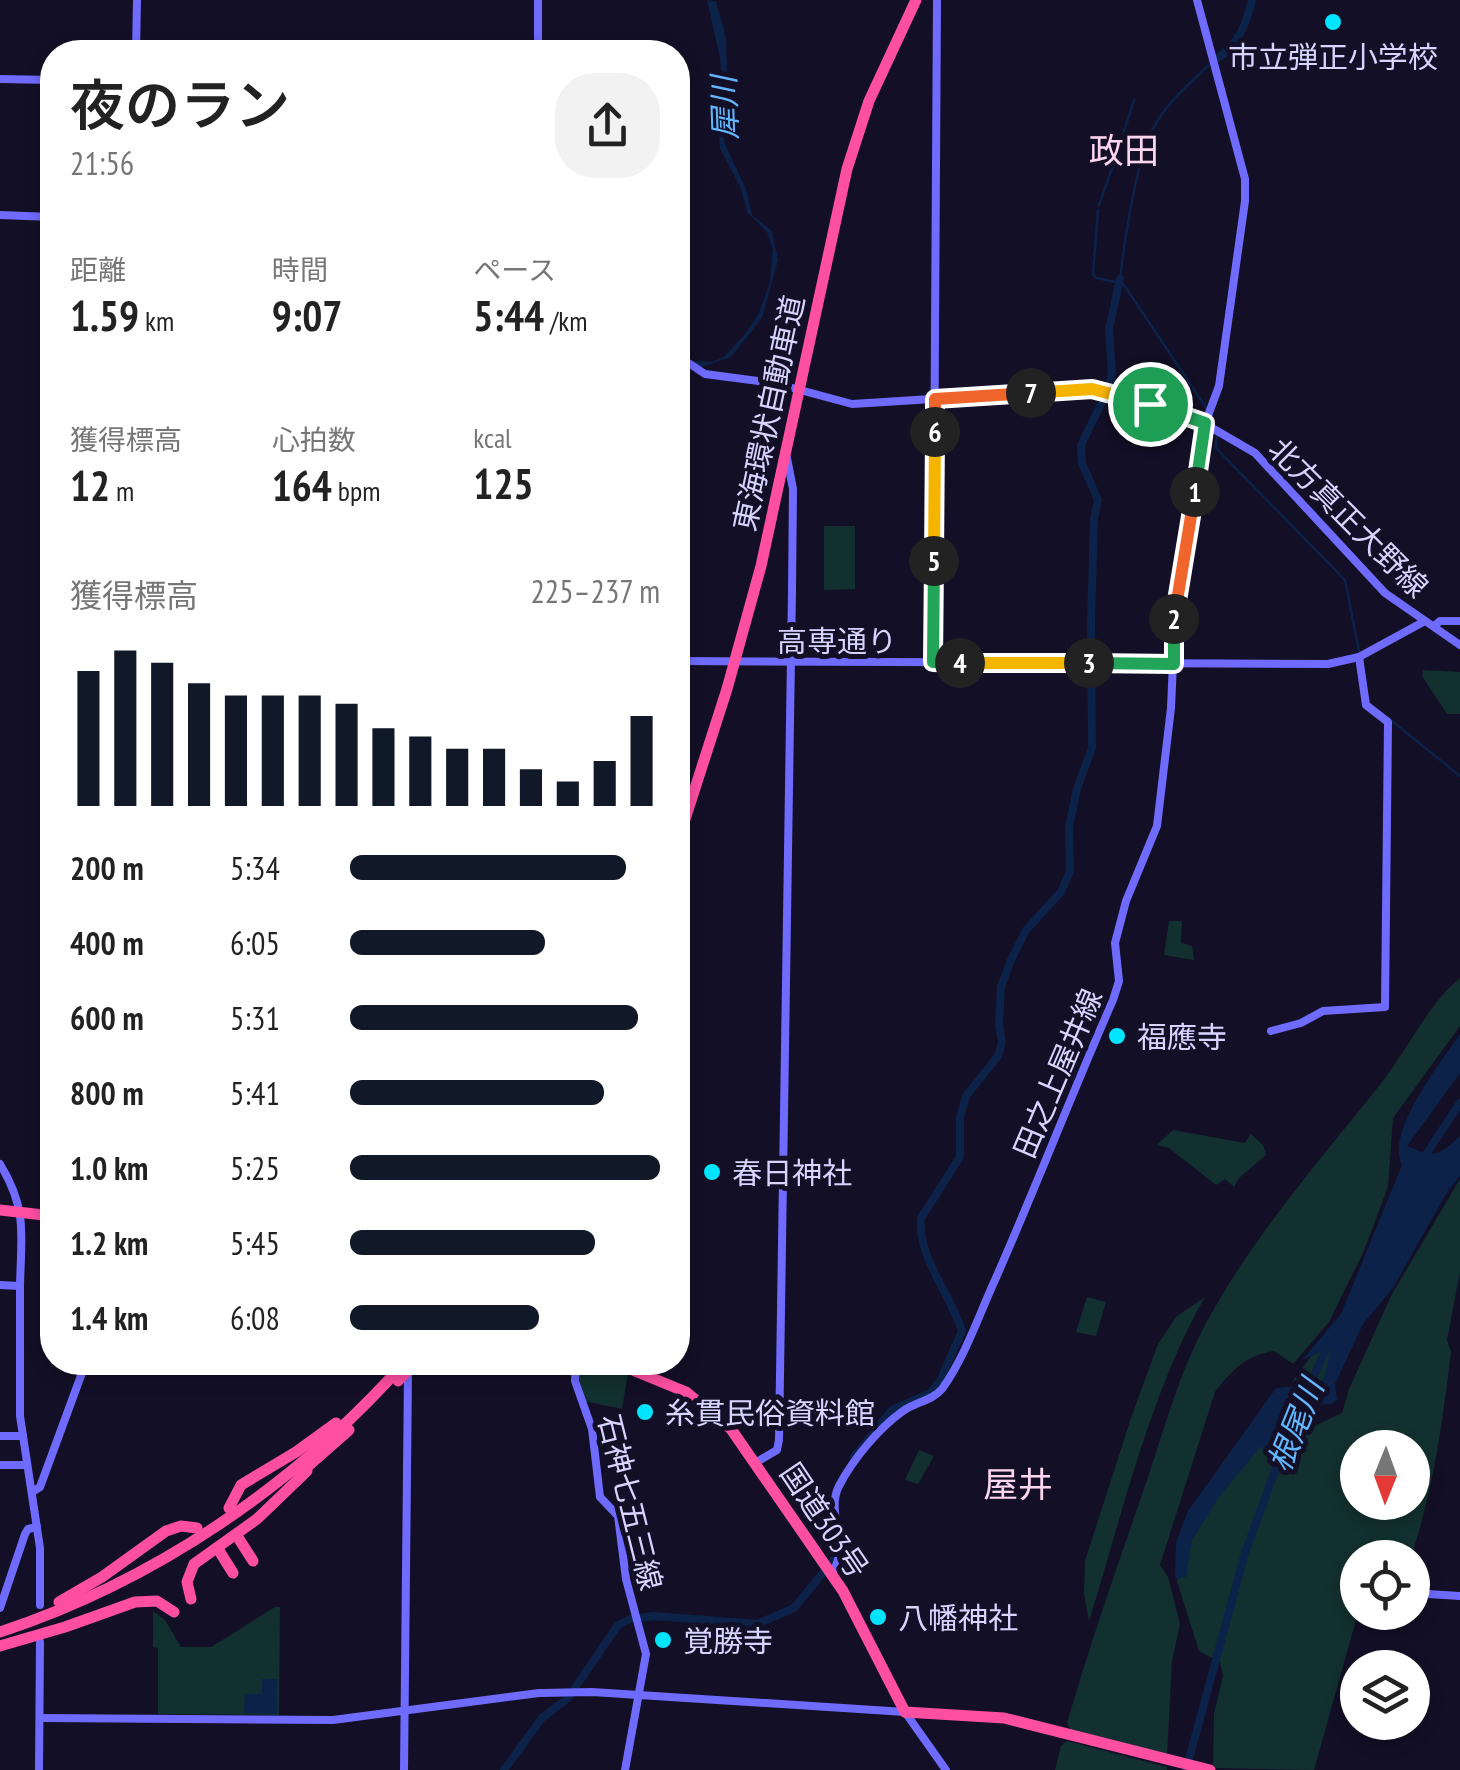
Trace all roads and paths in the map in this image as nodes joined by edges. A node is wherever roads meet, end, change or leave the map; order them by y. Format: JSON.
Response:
{"nodes":[{"id":1,"x":137,"y":0,"type":"edge"},
{"id":2,"x":538,"y":0,"type":"edge"},
{"id":3,"x":916,"y":0,"type":"edge"},
{"id":4,"x":937,"y":0,"type":"edge"},
{"id":5,"x":1197,"y":0,"type":"edge"},
{"id":6,"x":136,"y":40,"type":"edge"},
{"id":7,"x":538,"y":40,"type":"edge"},
{"id":8,"x":0,"y":79,"type":"edge"},
{"id":9,"x":40,"y":80,"type":"edge"},
{"id":10,"x":0,"y":215,"type":"edge"},
{"id":11,"x":40,"y":217,"type":"edge"},
{"id":12,"x":690,"y":365,"type":"edge"},
{"id":13,"x":794,"y":389,"type":"junction"},
{"id":14,"x":935,"y":399,"type":"junction"},
{"id":15,"x":1208,"y":417,"type":"junction"},
{"id":16,"x":1460,"y":621,"type":"edge"},
{"id":17,"x":1429,"y":623,"type":"junction"},
{"id":18,"x":1460,"y":645,"type":"edge"},
{"id":19,"x":1359,"y":656,"type":"junction"},
{"id":20,"x":690,"y":661,"type":"edge"},
{"id":21,"x":792,"y":662,"type":"junction"},
{"id":22,"x":933,"y":662,"type":"junction"},
{"id":23,"x":1174,"y":664,"type":"junction"},
{"id":24,"x":690,"y":804,"type":"edge"},
{"id":25,"x":1271,"y":1031,"type":"dead end"},
{"id":26,"x":0,"y":1164,"type":"edge"},
{"id":27,"x":0,"y":1210,"type":"edge"},
{"id":28,"x":22,"y":1212,"type":"junction"},
{"id":29,"x":40,"y":1214,"type":"edge"},
{"id":30,"x":0,"y":1285,"type":"edge"},
{"id":31,"x":20,"y":1286,"type":"junction"},
{"id":32,"x":81,"y":1375,"type":"edge"},
{"id":33,"x":398,"y":1375,"type":"edge"},
{"id":34,"x":409,"y":1375,"type":"edge"},
{"id":35,"x":575,"y":1375,"type":"edge"},
{"id":36,"x":645,"y":1375,"type":"edge"},
{"id":37,"x":395,"y":1379,"type":"junction"},
{"id":38,"x":382,"y":1388,"type":"junction"},
{"id":39,"x":0,"y":1436,"type":"edge"},
{"id":40,"x":23,"y":1436,"type":"junction"},
{"id":41,"x":316,"y":1460,"type":"junction"},
{"id":42,"x":755,"y":1462,"type":"junction"},
{"id":43,"x":0,"y":1464,"type":"edge"},
{"id":44,"x":27,"y":1465,"type":"junction"},
{"id":45,"x":32,"y":1492,"type":"junction"},
{"id":46,"x":229,"y":1508,"type":"dead end"},
{"id":47,"x":37,"y":1527,"type":"junction"},
{"id":48,"x":197,"y":1528,"type":"dead end"},
{"id":49,"x":239,"y":1538,"type":"dead end"},
{"id":50,"x":218,"y":1549,"type":"dead end"},
{"id":51,"x":253,"y":1562,"type":"dead end"},
{"id":52,"x":233,"y":1572,"type":"dead end"},
{"id":53,"x":832,"y":1573,"type":"junction"},
{"id":54,"x":1430,"y":1594,"type":"edge"},
{"id":55,"x":1460,"y":1596,"type":"edge"},
{"id":56,"x":191,"y":1600,"type":"dead end"},
{"id":57,"x":40,"y":1605,"type":"dead end"},
{"id":58,"x":0,"y":1608,"type":"edge"},
{"id":59,"x":174,"y":1612,"type":"dead end"},
{"id":60,"x":0,"y":1637,"type":"edge"},
{"id":61,"x":40,"y":1642,"type":"dead end"},
{"id":62,"x":639,"y":1694,"type":"junction"},
{"id":63,"x":905,"y":1712,"type":"junction"},
{"id":64,"x":405,"y":1713,"type":"junction"},
{"id":65,"x":40,"y":1718,"type":"junction"},
{"id":66,"x":1061,"y":1734,"type":"junction"},
{"id":67,"x":39,"y":1770,"type":"edge"},
{"id":68,"x":404,"y":1770,"type":"edge"},
{"id":69,"x":624,"y":1770,"type":"edge"},
{"id":70,"x":946,"y":1770,"type":"edge"},
{"id":71,"x":1194,"y":1770,"type":"edge"},
{"id":72,"x":1210,"y":1770,"type":"edge"}],
"edges":[{"from":1,"to":6,"type":"street"},
{"from":2,"to":7,"type":"street"},
{"from":3,"to":24,"type":"highway","name":"東海環状自動車道","bridge":true},
{"from":4,"to":14,"type":"street"},
{"from":5,"to":15,"type":"street","name":"田之上屋井線"},
{"from":8,"to":9,"type":"street"},
{"from":10,"to":11,"type":"street"},
{"from":12,"to":13,"type":"street","name":"北方真正大野線"},
{"from":13,"to":14,"type":"street","name":"北方真正大野線"},
{"from":13,"to":21,"type":"street"},
{"from":14,"to":15,"type":"street","name":"北方真正大野線"},
{"from":14,"to":22,"type":"street"},
{"from":15,"to":17,"type":"street","name":"北方真正大野線"},
{"from":15,"to":23,"type":"street","name":"田之上屋井線"},
{"from":16,"to":17,"type":"street","name":"高専通り"},
{"from":17,"to":18,"type":"street","name":"北方真正大野線"},
{"from":17,"to":19,"type":"street","name":"高専通り"},
{"from":19,"to":23,"type":"street","name":"高専通り"},
{"from":19,"to":25,"type":"street"},
{"from":20,"to":21,"type":"street","name":"高専通り"},
{"from":21,"to":22,"type":"street","name":"高専通り"},
{"from":21,"to":42,"type":"street"},
{"from":22,"to":23,"type":"street","name":"高専通り"},
{"from":23,"to":53,"type":"street","name":"田之上屋井線"},
{"from":26,"to":28,"type":"street"},
{"from":27,"to":28,"type":"highway"},
{"from":28,"to":29,"type":"highway"},
{"from":28,"to":31,"type":"street"},
{"from":30,"to":31,"type":"street"},
{"from":31,"to":40,"type":"street"},
{"from":32,"to":45,"type":"street"},
{"from":33,"to":37,"type":"highway","bridge":true},
{"from":34,"to":64,"type":"street"},
{"from":35,"to":62,"type":"street","name":"石神七五三線"},
{"from":36,"to":42,"type":"highway","name":"国道303号"},
{"from":37,"to":38,"type":"highway"},
{"from":37,"to":41,"type":"highway"},
{"from":38,"to":46,"type":"highway"},
{"from":38,"to":60,"type":"highway"},
{"from":39,"to":40,"type":"street"},
{"from":40,"to":44,"type":"street"},
{"from":41,"to":56,"type":"highway"},
{"from":41,"to":60,"type":"highway"},
{"from":42,"to":53,"type":"highway","name":"国道303号"},
{"from":43,"to":44,"type":"street"},
{"from":44,"to":45,"type":"street"},
{"from":45,"to":47,"type":"street"},
{"from":47,"to":57,"type":"street"},
{"from":47,"to":58,"type":"street"},
{"from":48,"to":60,"type":"highway"},
{"from":49,"to":51,"type":"highway"},
{"from":50,"to":52,"type":"highway"},
{"from":53,"to":63,"type":"highway","name":"国道303号"},
{"from":54,"to":55,"type":"street"},
{"from":59,"to":60,"type":"highway"},
{"from":61,"to":65,"type":"street"},
{"from":62,"to":63,"type":"street"},
{"from":62,"to":64,"type":"street"},
{"from":62,"to":69,"type":"street","name":"石神七五三線"},
{"from":63,"to":66,"type":"highway"},
{"from":63,"to":70,"type":"street"},
{"from":64,"to":65,"type":"street"},
{"from":64,"to":68,"type":"street"},
{"from":65,"to":67,"type":"street"},
{"from":66,"to":71,"type":"highway"},
{"from":66,"to":72,"type":"highway"}]}
